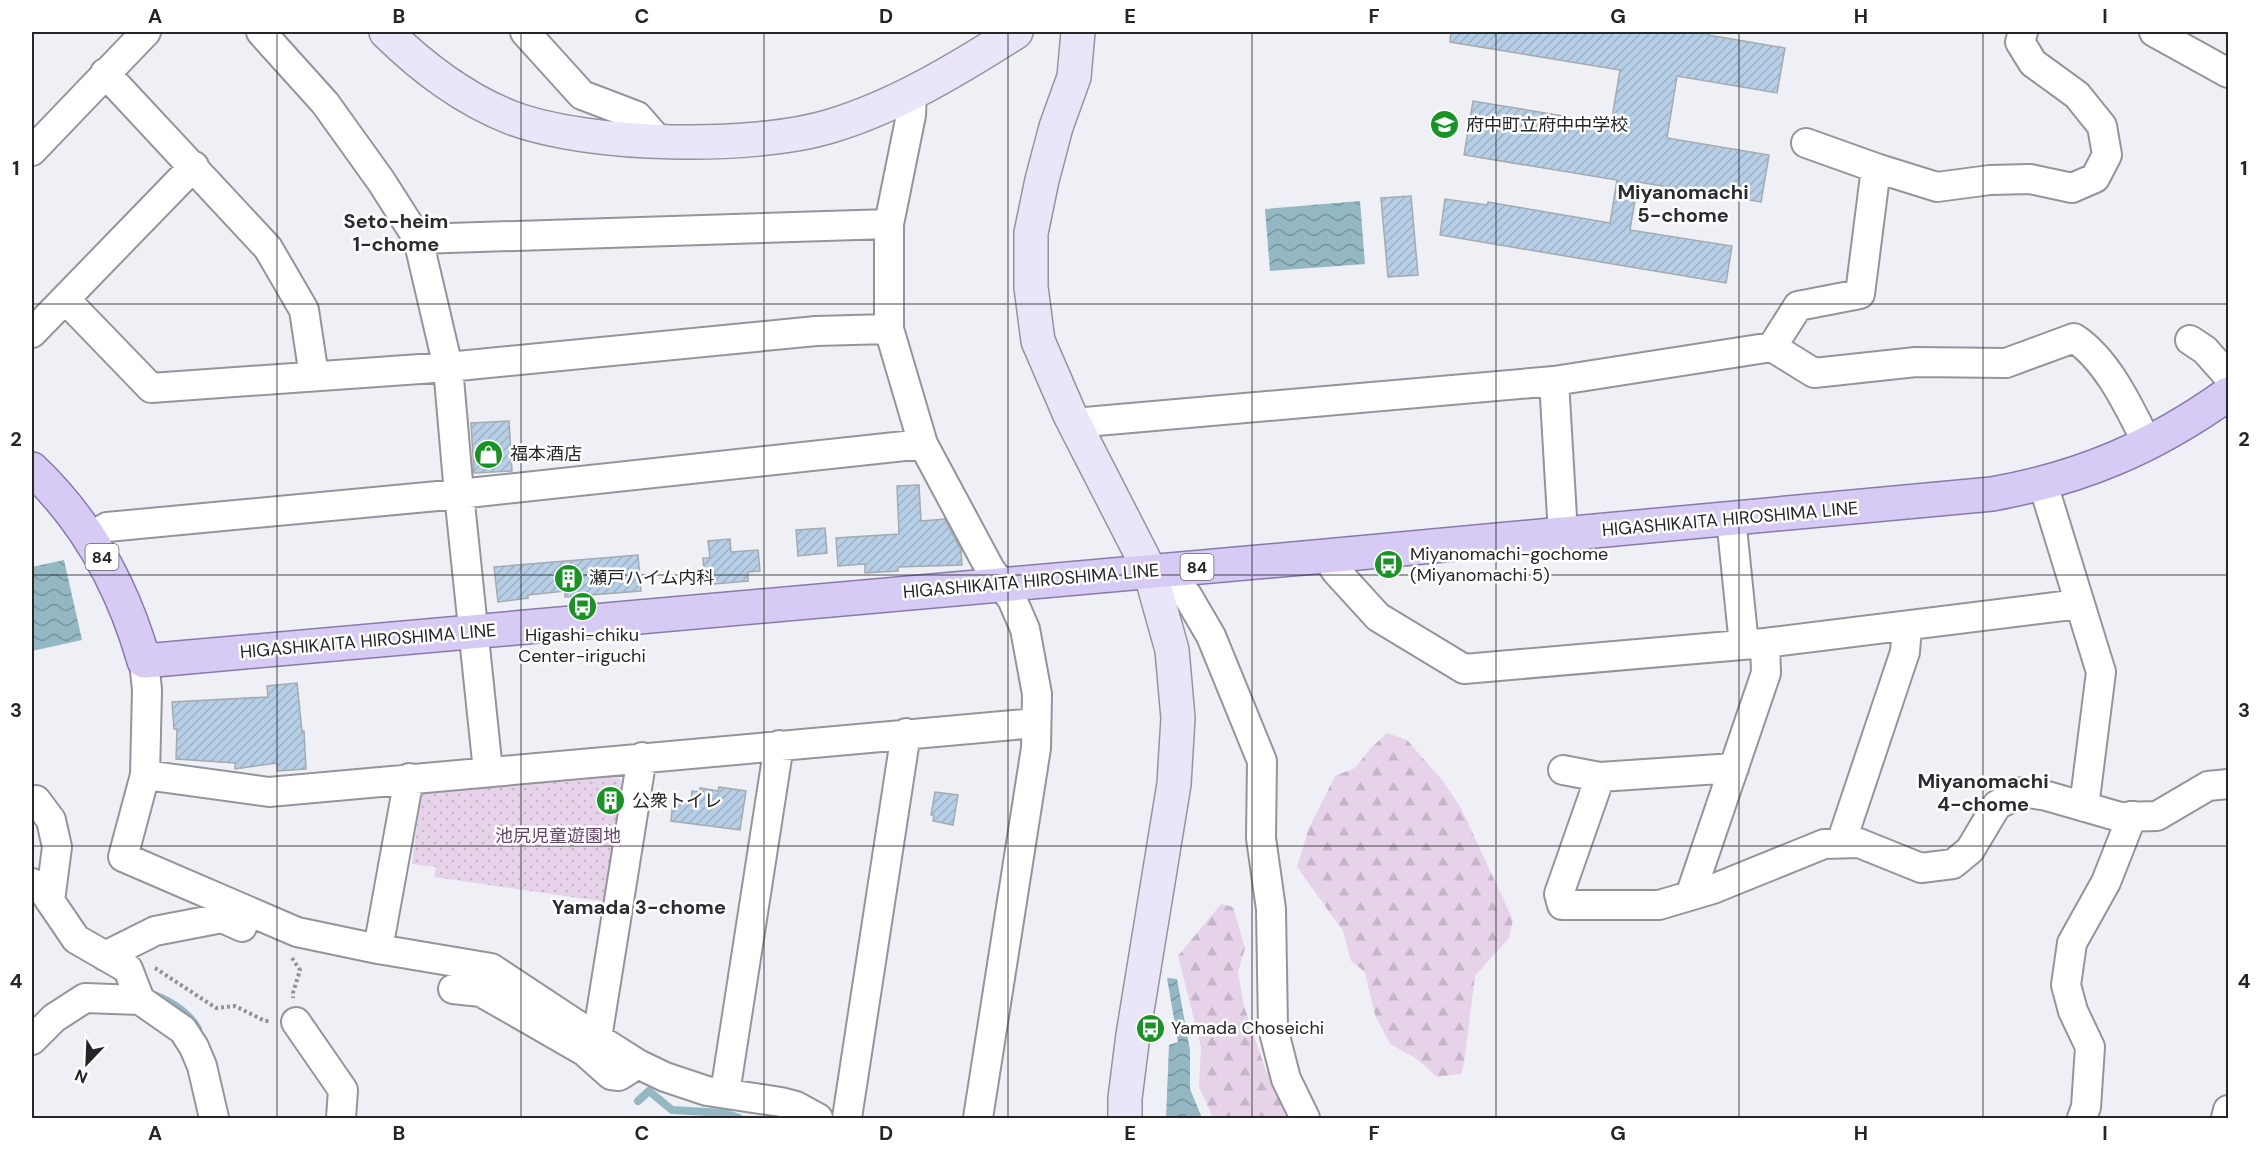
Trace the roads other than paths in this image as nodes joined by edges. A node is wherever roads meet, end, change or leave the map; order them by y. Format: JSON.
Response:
{"nodes":[{"id":1,"x":146,"y":32,"type":"edge"},
{"id":2,"x":261,"y":32,"type":"edge"},
{"id":3,"x":386,"y":32,"type":"edge"},
{"id":4,"x":525,"y":32,"type":"edge"},
{"id":5,"x":1016,"y":32,"type":"edge"},
{"id":6,"x":1078,"y":32,"type":"edge"},
{"id":7,"x":2023,"y":32,"type":"edge"},
{"id":8,"x":2154,"y":32,"type":"edge"},
{"id":9,"x":2183,"y":39,"type":"edge"},
{"id":10,"x":105,"y":72,"type":"junction"},
{"id":11,"x":2229,"y":74,"type":"edge"},
{"id":12,"x":912,"y":93,"type":"junction"},
{"id":13,"x":658,"y":140,"type":"junction"},
{"id":14,"x":1806,"y":143,"type":"dead end"},
{"id":15,"x":32,"y":151,"type":"edge"},
{"id":16,"x":194,"y":166,"type":"junction"},
{"id":17,"x":1876,"y":168,"type":"junction"},
{"id":18,"x":889,"y":224,"type":"junction"},
{"id":19,"x":418,"y":239,"type":"junction"},
{"id":20,"x":65,"y":299,"type":"junction"},
{"id":21,"x":889,"y":329,"type":"junction"},
{"id":22,"x":32,"y":333,"type":"edge"},
{"id":23,"x":2190,"y":340,"type":"dead end"},
{"id":24,"x":1772,"y":347,"type":"junction"},
{"id":25,"x":448,"y":366,"type":"junction"},
{"id":26,"x":314,"y":376,"type":"junction"},
{"id":27,"x":2229,"y":376,"type":"edge"},
{"id":28,"x":1554,"y":381,"type":"junction"},
{"id":29,"x":2229,"y":394,"type":"edge"},
{"id":30,"x":1074,"y":423,"type":"junction"},
{"id":31,"x":923,"y":444,"type":"junction"},
{"id":32,"x":2148,"y":445,"type":"junction"},
{"id":33,"x":32,"y":469,"type":"edge"},
{"id":34,"x":2043,"y":484,"type":"junction"},
{"id":35,"x":459,"y":494,"type":"junction"},
{"id":36,"x":1731,"y":519,"type":"junction"},
{"id":37,"x":1563,"y":534,"type":"junction"},
{"id":38,"x":90,"y":537,"type":"junction"},
{"id":39,"x":1326,"y":556,"type":"junction"},
{"id":40,"x":1150,"y":571,"type":"junction"},
{"id":41,"x":1000,"y":584,"type":"junction"},
{"id":42,"x":2079,"y":604,"type":"junction"},
{"id":43,"x":1907,"y":626,"type":"junction"},
{"id":44,"x":475,"y":631,"type":"junction"},
{"id":45,"x":1755,"y":644,"type":"junction"},
{"id":46,"x":144,"y":661,"type":"junction"},
{"id":47,"x":1036,"y":723,"type":"junction"},
{"id":48,"x":906,"y":733,"type":"junction"},
{"id":49,"x":779,"y":745,"type":"junction"},
{"id":50,"x":642,"y":757,"type":"junction"},
{"id":51,"x":1734,"y":768,"type":"junction"},
{"id":52,"x":1563,"y":770,"type":"dead end"},
{"id":53,"x":488,"y":771,"type":"junction"},
{"id":54,"x":145,"y":775,"type":"junction"},
{"id":55,"x":1600,"y":777,"type":"junction"},
{"id":56,"x":409,"y":778,"type":"junction"},
{"id":57,"x":2229,"y":784,"type":"edge"},
{"id":58,"x":36,"y":800,"type":"dead end"},
{"id":59,"x":2084,"y":807,"type":"junction"},
{"id":60,"x":2132,"y":816,"type":"junction"},
{"id":61,"x":1841,"y":843,"type":"junction"},
{"id":62,"x":41,"y":892,"type":"edge"},
{"id":63,"x":1690,"y":896,"type":"junction"},
{"id":64,"x":242,"y":927,"type":"dead end"},
{"id":65,"x":378,"y":949,"type":"junction"},
{"id":66,"x":116,"y":962,"type":"junction"},
{"id":67,"x":453,"y":989,"type":"dead end"},
{"id":68,"x":140,"y":999,"type":"junction"},
{"id":69,"x":296,"y":1022,"type":"road end"},
{"id":70,"x":597,"y":1038,"type":"junction"},
{"id":71,"x":32,"y":1040,"type":"edge"},
{"id":72,"x":638,"y":1064,"type":"junction"},
{"id":73,"x":725,"y":1093,"type":"junction"},
{"id":74,"x":2229,"y":1110,"type":"edge"},
{"id":75,"x":214,"y":1119,"type":"edge"},
{"id":76,"x":341,"y":1119,"type":"edge"},
{"id":77,"x":818,"y":1119,"type":"edge"},
{"id":78,"x":847,"y":1119,"type":"edge"},
{"id":79,"x":978,"y":1119,"type":"edge"},
{"id":80,"x":1125,"y":1119,"type":"edge"},
{"id":81,"x":1305,"y":1119,"type":"edge"},
{"id":82,"x":2082,"y":1119,"type":"edge"},
{"id":83,"x":2226,"y":1119,"type":"edge"}],
"edges":[{"from":1,"to":10,"type":"street"},
{"from":2,"to":19,"type":"street"},
{"from":3,"to":13,"type":"street"},
{"from":4,"to":13,"type":"street"},
{"from":5,"to":12,"type":"street"},
{"from":6,"to":30,"type":"street"},
{"from":7,"to":17,"type":"street"},
{"from":8,"to":9,"type":"street"},
{"from":9,"to":11,"type":"street"},
{"from":10,"to":15,"type":"street"},
{"from":10,"to":16,"type":"street"},
{"from":12,"to":13,"type":"street"},
{"from":12,"to":18,"type":"street"},
{"from":14,"to":17,"type":"street"},
{"from":16,"to":20,"type":"street"},
{"from":16,"to":26,"type":"street"},
{"from":17,"to":24,"type":"street"},
{"from":18,"to":19,"type":"street"},
{"from":18,"to":21,"type":"street"},
{"from":19,"to":25,"type":"street"},
{"from":20,"to":22,"type":"street"},
{"from":20,"to":26,"type":"street"},
{"from":21,"to":25,"type":"street"},
{"from":21,"to":31,"type":"street"},
{"from":23,"to":27,"type":"street"},
{"from":24,"to":28,"type":"street"},
{"from":24,"to":32,"type":"street"},
{"from":25,"to":26,"type":"street"},
{"from":25,"to":35,"type":"street"},
{"from":28,"to":30,"type":"street"},
{"from":28,"to":37,"type":"street"},
{"from":29,"to":32,"type":"main road","name":"HIGASHIKAITA HIROSHIMA LINE","number":"84"},
{"from":30,"to":40,"type":"street"},
{"from":31,"to":35,"type":"street"},
{"from":31,"to":41,"type":"street"},
{"from":32,"to":34,"type":"main road","name":"HIGASHIKAITA HIROSHIMA LINE","number":"84"},
{"from":33,"to":38,"type":"main road","number":"84"},
{"from":34,"to":36,"type":"main road","name":"HIGASHIKAITA HIROSHIMA LINE","number":"84"},
{"from":34,"to":42,"type":"street"},
{"from":35,"to":38,"type":"street"},
{"from":35,"to":44,"type":"street"},
{"from":36,"to":37,"type":"main road","name":"HIGASHIKAITA HIROSHIMA LINE","number":"84"},
{"from":36,"to":45,"type":"street"},
{"from":37,"to":39,"type":"main road","name":"HIGASHIKAITA HIROSHIMA LINE","number":"84"},
{"from":38,"to":46,"type":"main road","number":"84"},
{"from":39,"to":40,"type":"main road","name":"HIGASHIKAITA HIROSHIMA LINE","number":"84"},
{"from":39,"to":45,"type":"street"},
{"from":40,"to":41,"type":"main road","name":"HIGASHIKAITA HIROSHIMA LINE","number":"84"},
{"from":40,"to":80,"type":"street"},
{"from":40,"to":81,"type":"street"},
{"from":41,"to":44,"type":"main road","name":"HIGASHIKAITA HIROSHIMA LINE","number":"84"},
{"from":41,"to":47,"type":"street"},
{"from":42,"to":43,"type":"street"},
{"from":42,"to":59,"type":"street"},
{"from":43,"to":45,"type":"street"},
{"from":43,"to":61,"type":"street"},
{"from":44,"to":46,"type":"main road","name":"HIGASHIKAITA HIROSHIMA LINE","number":"84"},
{"from":44,"to":53,"type":"street"},
{"from":45,"to":51,"type":"street"},
{"from":46,"to":54,"type":"street"},
{"from":47,"to":48,"type":"street"},
{"from":47,"to":79,"type":"street"},
{"from":48,"to":49,"type":"street"},
{"from":48,"to":78,"type":"street"},
{"from":49,"to":50,"type":"street"},
{"from":49,"to":73,"type":"street"},
{"from":50,"to":53,"type":"street"},
{"from":50,"to":70,"type":"street"},
{"from":51,"to":55,"type":"street"},
{"from":51,"to":63,"type":"street"},
{"from":52,"to":55,"type":"street"},
{"from":53,"to":56,"type":"street"},
{"from":54,"to":56,"type":"street"},
{"from":54,"to":65,"type":"street"},
{"from":55,"to":63,"type":"street"},
{"from":56,"to":65,"type":"street"},
{"from":57,"to":60,"type":"street"},
{"from":58,"to":62,"type":"street"},
{"from":59,"to":60,"type":"street"},
{"from":59,"to":61,"type":"street"},
{"from":60,"to":82,"type":"street"},
{"from":61,"to":63,"type":"street"},
{"from":62,"to":66,"type":"street"},
{"from":64,"to":66,"type":"street"},
{"from":65,"to":70,"type":"street"},
{"from":66,"to":68,"type":"street"},
{"from":67,"to":72,"type":"street"},
{"from":68,"to":71,"type":"street"},
{"from":68,"to":75,"type":"street"},
{"from":69,"to":76,"type":"street"},
{"from":70,"to":72,"type":"street"},
{"from":72,"to":73,"type":"street"},
{"from":73,"to":77,"type":"street"},
{"from":74,"to":83,"type":"street"}]}
